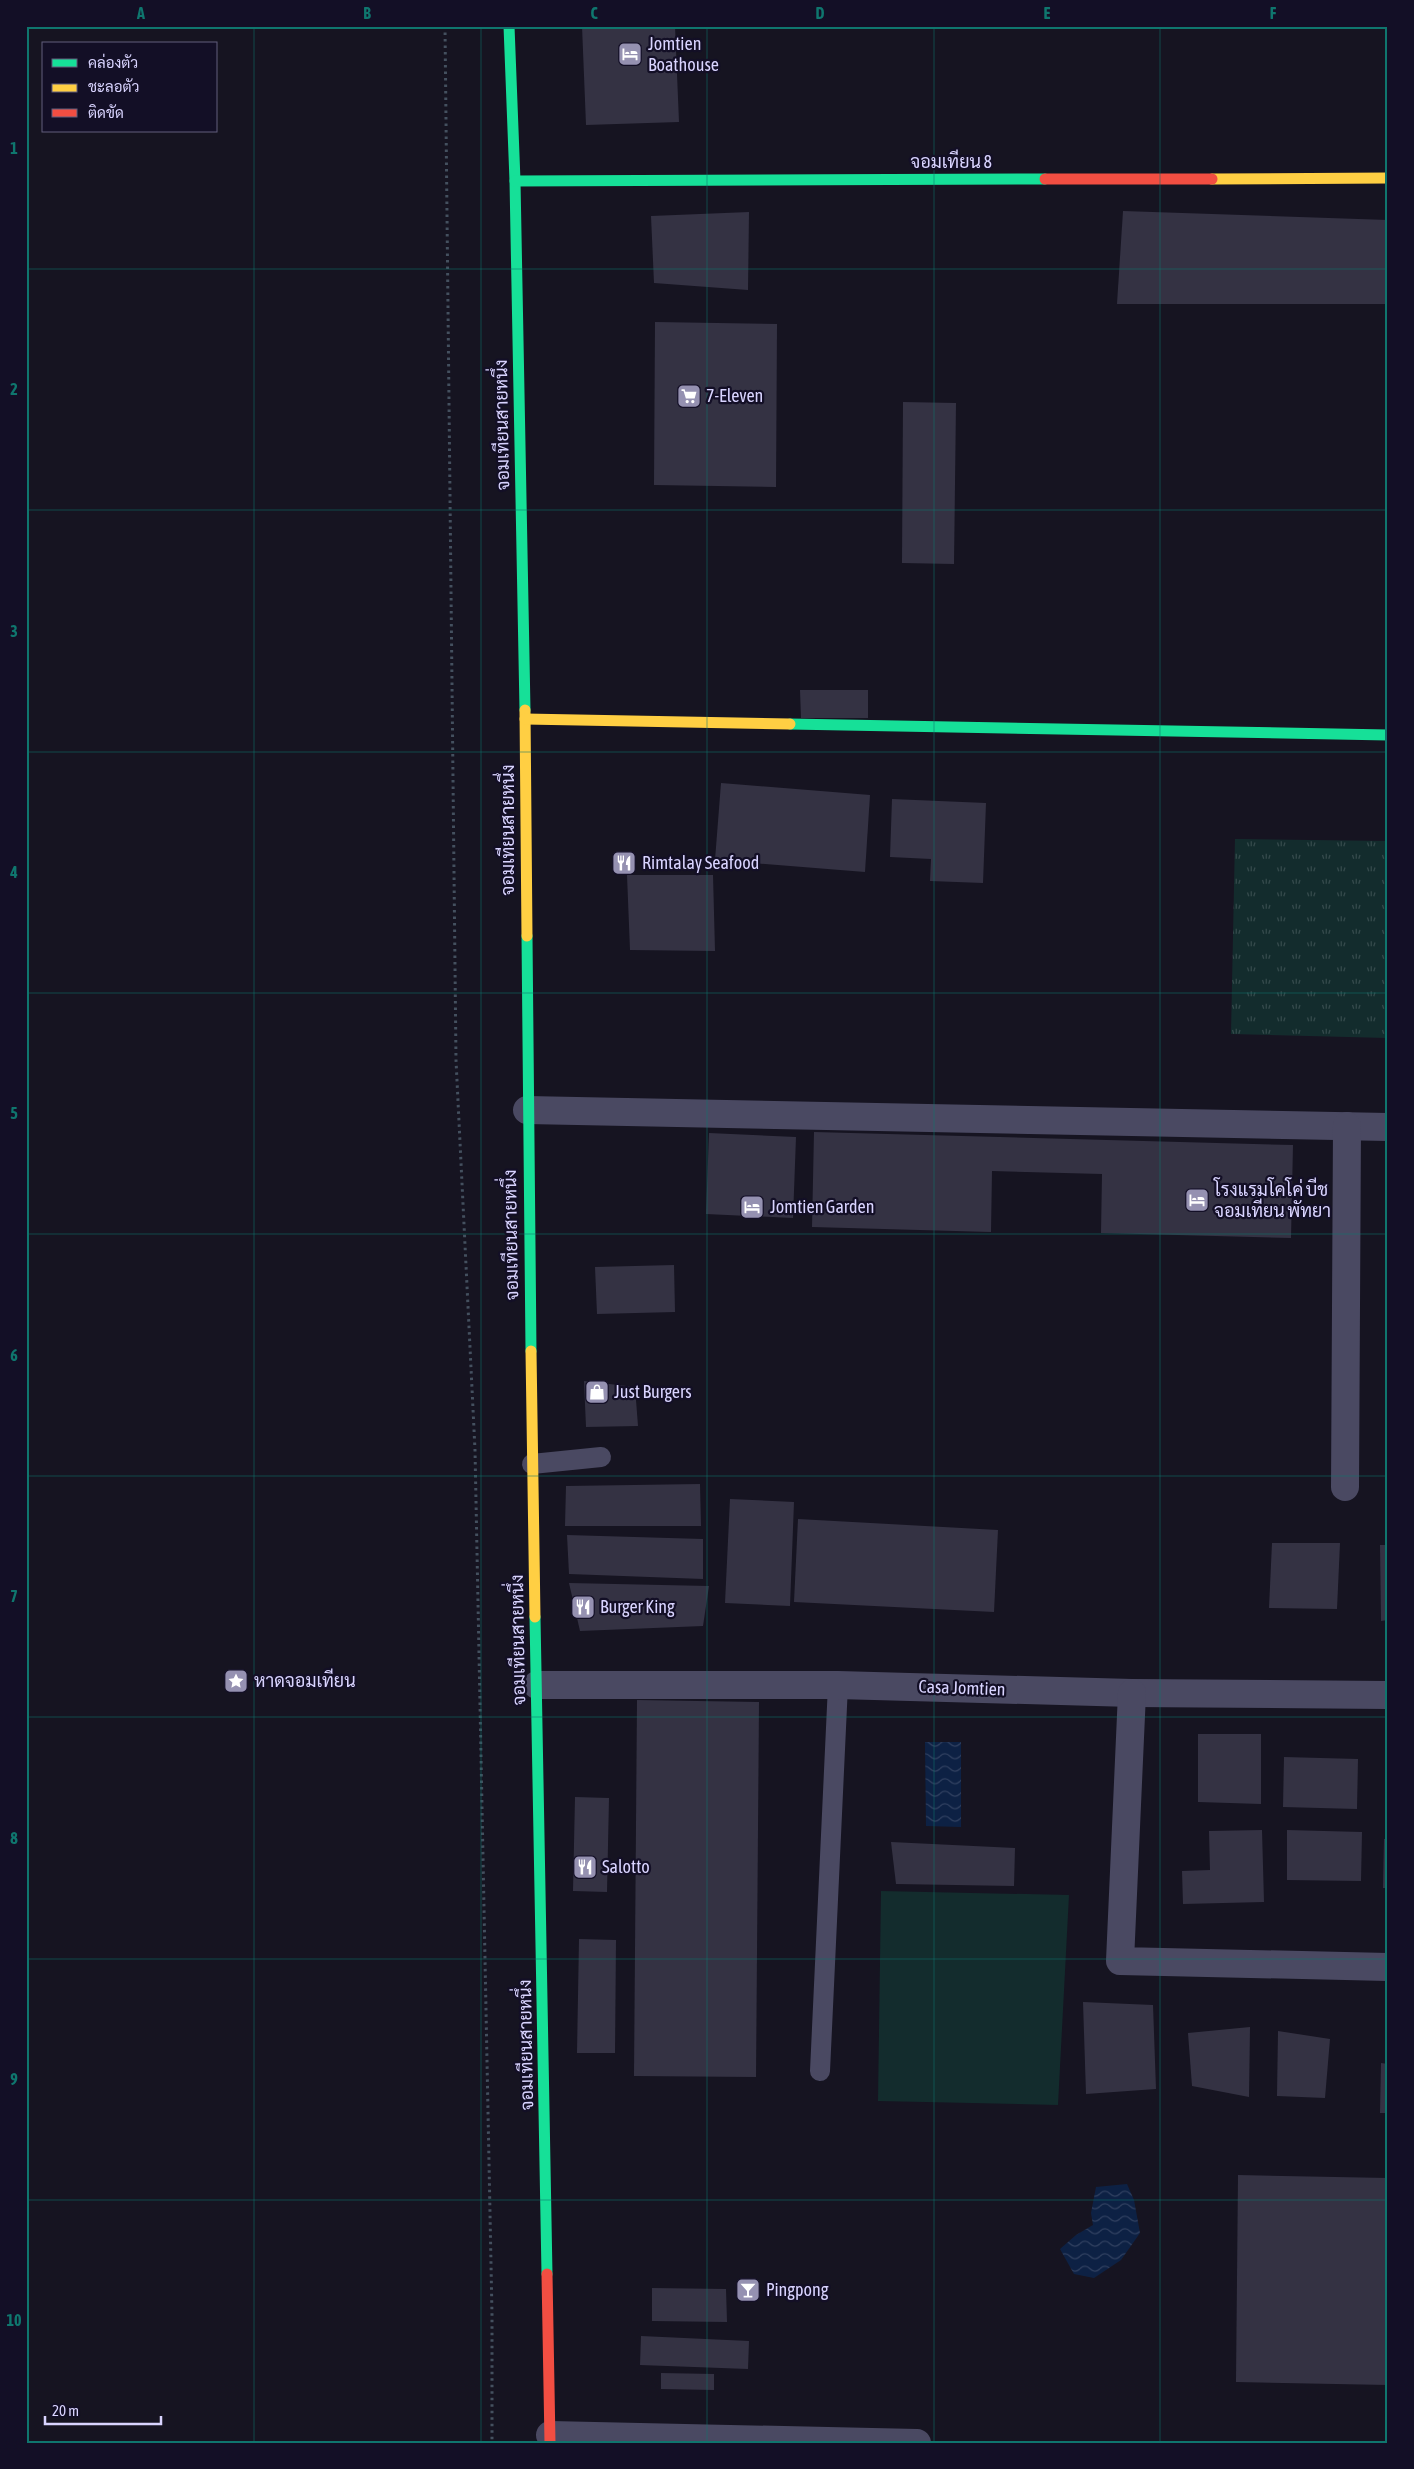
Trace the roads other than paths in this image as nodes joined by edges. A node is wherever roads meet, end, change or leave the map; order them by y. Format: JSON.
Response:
{"nodes":[{"id":1,"x":508,"y":26,"type":"edge"},
{"id":2,"x":1388,"y":178,"type":"edge"},
{"id":3,"x":515,"y":182,"type":"junction"},
{"id":4,"x":525,"y":719,"type":"junction"},
{"id":5,"x":1388,"y":734,"type":"edge"},
{"id":6,"x":527,"y":1110,"type":"junction"},
{"id":7,"x":1347,"y":1126,"type":"junction"},
{"id":8,"x":1388,"y":1127,"type":"edge"},
{"id":9,"x":602,"y":1457,"type":"dead end"},
{"id":10,"x":532,"y":1464,"type":"junction"},
{"id":11,"x":1345,"y":1487,"type":"dead end"},
{"id":12,"x":537,"y":1685,"type":"junction"},
{"id":13,"x":838,"y":1685,"type":"junction"},
{"id":14,"x":1132,"y":1693,"type":"junction"},
{"id":15,"x":1388,"y":1694,"type":"edge"},
{"id":16,"x":1388,"y":1967,"type":"edge"},
{"id":17,"x":820,"y":2070,"type":"dead end"},
{"id":18,"x":550,"y":2439,"type":"edge"},
{"id":19,"x":917,"y":2443,"type":"edge"}],
"edges":[{"from":1,"to":3,"type":"street","name":"จอมเทียนสายหนึ่ง"},
{"from":2,"to":3,"type":"street","name":"จอมเทียน 8"},
{"from":3,"to":4,"type":"street","name":"จอมเทียนสายหนึ่ง"},
{"from":4,"to":5,"type":"street"},
{"from":4,"to":6,"type":"street","name":"จอมเทียนสายหนึ่ง"},
{"from":6,"to":7,"type":"street"},
{"from":6,"to":10,"type":"street","name":"จอมเทียนสายหนึ่ง"},
{"from":7,"to":8,"type":"street"},
{"from":7,"to":11,"type":"street"},
{"from":9,"to":10,"type":"lane"},
{"from":10,"to":12,"type":"street","name":"จอมเทียนสายหนึ่ง"},
{"from":12,"to":13,"type":"street","name":"Casa Jomtien"},
{"from":12,"to":18,"type":"street","name":"จอมเทียนสายหนึ่ง"},
{"from":13,"to":14,"type":"street","name":"Casa Jomtien"},
{"from":13,"to":17,"type":"lane"},
{"from":14,"to":15,"type":"street","name":"Casa Jomtien"},
{"from":14,"to":16,"type":"street"},
{"from":18,"to":19,"type":"street"}]}
